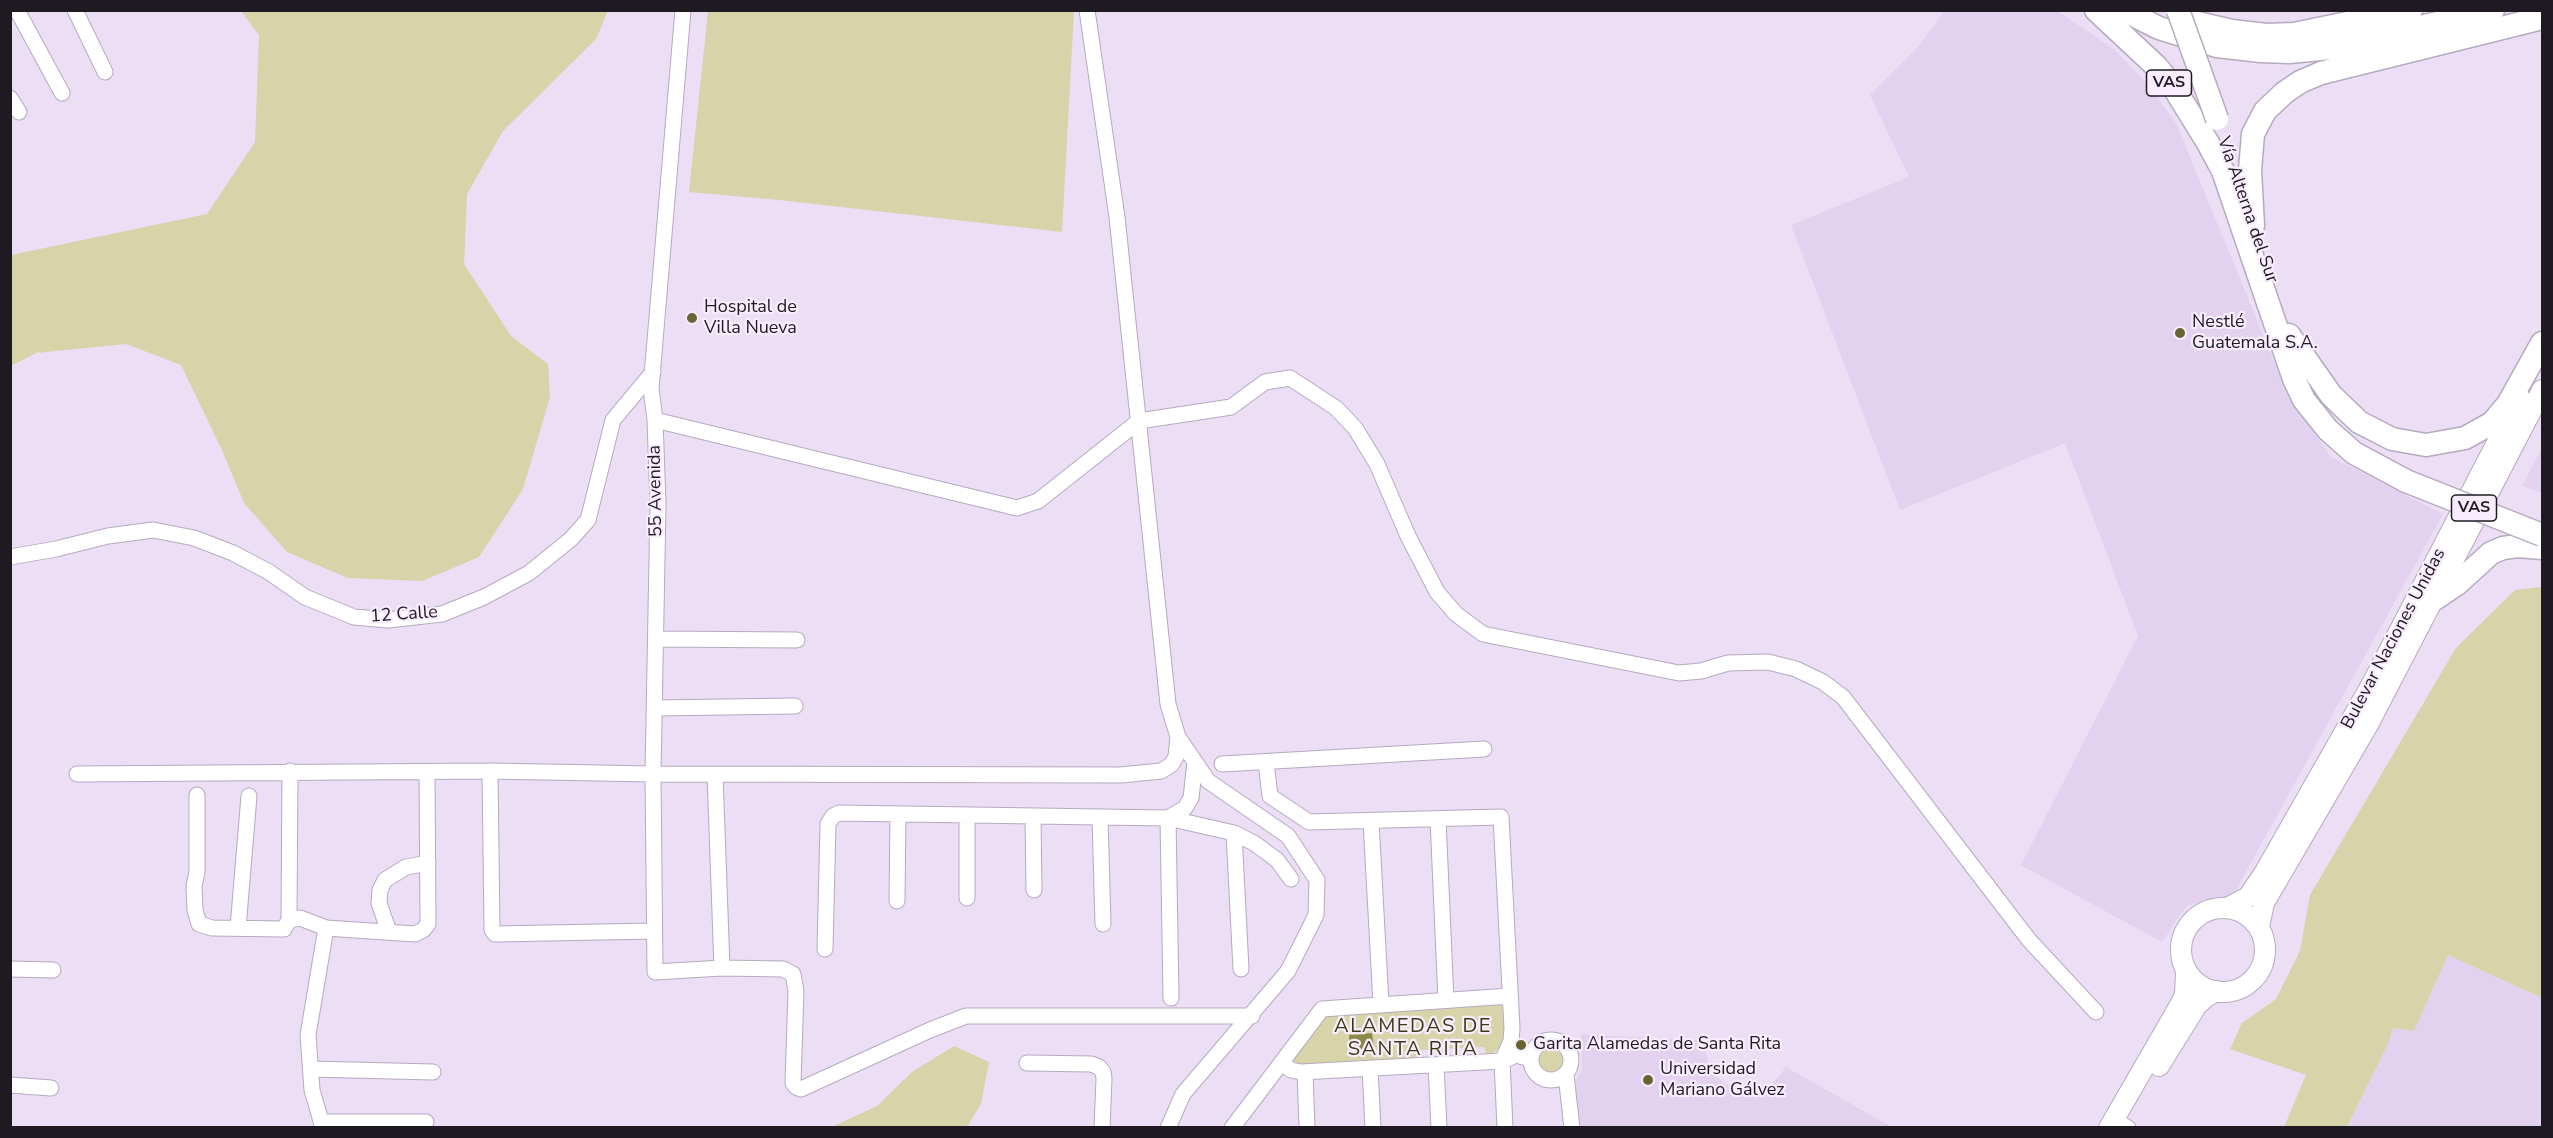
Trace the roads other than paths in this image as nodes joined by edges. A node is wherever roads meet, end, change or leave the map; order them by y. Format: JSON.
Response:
{"nodes":[{"id":1,"x":17,"y":10,"type":"edge"},
{"id":2,"x":75,"y":10,"type":"edge"},
{"id":3,"x":683,"y":10,"type":"edge"},
{"id":4,"x":1087,"y":10,"type":"edge"},
{"id":5,"x":2096,"y":10,"type":"edge"},
{"id":6,"x":2123,"y":10,"type":"edge"},
{"id":7,"x":2156,"y":10,"type":"edge"},
{"id":8,"x":2178,"y":10,"type":"edge"},
{"id":9,"x":2411,"y":10,"type":"edge"},
{"id":10,"x":2493,"y":10,"type":"edge"},
{"id":11,"x":2542,"y":17,"type":"edge"},
{"id":12,"x":2373,"y":40,"type":"junction"},
{"id":13,"x":105,"y":72,"type":"dead end"},
{"id":14,"x":62,"y":93,"type":"dead end"},
{"id":15,"x":10,"y":98,"type":"edge"},
{"id":16,"x":19,"y":112,"type":"dead end"},
{"id":17,"x":2253,"y":226,"type":"junction"},
{"id":18,"x":2289,"y":335,"type":"junction"},
{"id":19,"x":2542,"y":343,"type":"edge"},
{"id":20,"x":2542,"y":355,"type":"edge"},
{"id":21,"x":654,"y":372,"type":"junction"},
{"id":22,"x":2542,"y":390,"type":"edge"},
{"id":23,"x":655,"y":420,"type":"junction"},
{"id":24,"x":1139,"y":421,"type":"junction"},
{"id":25,"x":2408,"y":475,"type":"junction"},
{"id":26,"x":2542,"y":522,"type":"edge"},
{"id":27,"x":2542,"y":535,"type":"edge"},
{"id":28,"x":2542,"y":548,"type":"edge"},
{"id":29,"x":10,"y":557,"type":"edge"},
{"id":30,"x":2435,"y":599,"type":"junction"},
{"id":31,"x":656,"y":639,"type":"junction"},
{"id":32,"x":797,"y":640,"type":"dead end"},
{"id":33,"x":795,"y":706,"type":"dead end"},
{"id":34,"x":655,"y":708,"type":"junction"},
{"id":35,"x":1178,"y":737,"type":"junction"},
{"id":36,"x":1484,"y":749,"type":"dead end"},
{"id":37,"x":1195,"y":762,"type":"junction"},
{"id":38,"x":1266,"y":762,"type":"junction"},
{"id":39,"x":1222,"y":764,"type":"dead end"},
{"id":40,"x":290,"y":771,"type":"junction"},
{"id":41,"x":490,"y":771,"type":"junction"},
{"id":42,"x":427,"y":772,"type":"junction"},
{"id":43,"x":77,"y":774,"type":"dead end"},
{"id":44,"x":653,"y":774,"type":"junction"},
{"id":45,"x":716,"y":774,"type":"junction"},
{"id":46,"x":197,"y":795,"type":"dead end"},
{"id":47,"x":249,"y":796,"type":"dead end"},
{"id":48,"x":898,"y":814,"type":"junction"},
{"id":49,"x":967,"y":815,"type":"junction"},
{"id":50,"x":1033,"y":816,"type":"junction"},
{"id":51,"x":1100,"y":817,"type":"junction"},
{"id":52,"x":1168,"y":818,"type":"junction"},
{"id":53,"x":1438,"y":819,"type":"junction"},
{"id":54,"x":1371,"y":821,"type":"junction"},
{"id":55,"x":1234,"y":832,"type":"junction"},
{"id":56,"x":428,"y":863,"type":"junction"},
{"id":57,"x":1291,"y":879,"type":"dead end"},
{"id":58,"x":1034,"y":890,"type":"dead end"},
{"id":59,"x":967,"y":898,"type":"dead end"},
{"id":60,"x":897,"y":901,"type":"dead end"},
{"id":61,"x":2227,"y":908,"type":"junction"},
{"id":62,"x":289,"y":920,"type":"junction"},
{"id":63,"x":1103,"y":924,"type":"dead end"},
{"id":64,"x":238,"y":927,"type":"junction"},
{"id":65,"x":2259,"y":927,"type":"junction"},
{"id":66,"x":326,"y":928,"type":"junction"},
{"id":67,"x":654,"y":931,"type":"junction"},
{"id":68,"x":389,"y":932,"type":"junction"},
{"id":69,"x":825,"y":949,"type":"dead end"},
{"id":70,"x":722,"y":968,"type":"junction"},
{"id":71,"x":10,"y":969,"type":"edge"},
{"id":72,"x":53,"y":969,"type":"dead end"},
{"id":73,"x":1240,"y":969,"type":"dead end"},
{"id":74,"x":2186,"y":971,"type":"junction"},
{"id":75,"x":2217,"y":992,"type":"junction"},
{"id":76,"x":1510,"y":996,"type":"junction"},
{"id":77,"x":1171,"y":998,"type":"dead end"},
{"id":78,"x":1446,"y":1000,"type":"junction"},
{"id":79,"x":1381,"y":1004,"type":"junction"},
{"id":80,"x":2096,"y":1012,"type":"dead end"},
{"id":81,"x":1252,"y":1016,"type":"junction"},
{"id":82,"x":1512,"y":1035,"type":"junction"},
{"id":83,"x":1540,"y":1043,"type":"junction"},
{"id":84,"x":1531,"y":1059,"type":"junction"},
{"id":85,"x":1502,"y":1061,"type":"junction"},
{"id":86,"x":1027,"y":1063,"type":"dead end"},
{"id":87,"x":1281,"y":1063,"type":"junction"},
{"id":88,"x":1436,"y":1065,"type":"junction"},
{"id":89,"x":1370,"y":1068,"type":"junction"},
{"id":90,"x":311,"y":1069,"type":"junction"},
{"id":91,"x":434,"y":1072,"type":"dead end"},
{"id":92,"x":1305,"y":1072,"type":"junction"},
{"id":93,"x":1560,"y":1078,"type":"junction"},
{"id":94,"x":10,"y":1085,"type":"edge"},
{"id":95,"x":51,"y":1088,"type":"dead end"},
{"id":96,"x":426,"y":1122,"type":"dead end"},
{"id":97,"x":322,"y":1125,"type":"edge"},
{"id":98,"x":2121,"y":1127,"type":"edge"},
{"id":99,"x":1102,"y":1128,"type":"edge"},
{"id":100,"x":1168,"y":1128,"type":"edge"},
{"id":101,"x":1232,"y":1128,"type":"edge"},
{"id":102,"x":1307,"y":1128,"type":"edge"},
{"id":103,"x":1373,"y":1128,"type":"edge"},
{"id":104,"x":1439,"y":1128,"type":"edge"},
{"id":105,"x":1505,"y":1128,"type":"edge"},
{"id":106,"x":1572,"y":1128,"type":"edge"}],
"edges":[{"from":1,"to":14,"type":"street"},
{"from":2,"to":13,"type":"street"},
{"from":3,"to":21,"type":"street","name":"55 Avenida"},
{"from":4,"to":24,"type":"street"},
{"from":5,"to":25,"type":"highway","name":"Vía Alterna del Sur","number":"VAS"},
{"from":6,"to":12,"type":"highway"},
{"from":7,"to":9,"type":"highway"},
{"from":8,"to":17,"type":"highway","name":"Vía Alterna del Sur","number":"VAS","bridge":true},
{"from":10,"to":12,"type":"highway"},
{"from":11,"to":12,"type":"highway"},
{"from":11,"to":17,"type":"highway"},
{"from":15,"to":16,"type":"street"},
{"from":17,"to":18,"type":"highway","name":"Vía Alterna del Sur","number":"VAS"},
{"from":18,"to":19,"type":"highway"},
{"from":18,"to":25,"type":"highway","name":"Vía Alterna del Sur","number":"VAS"},
{"from":20,"to":61,"type":"main road","name":"Bulevar Naciones Unidas"},
{"from":21,"to":23,"type":"street","name":"55 Avenida"},
{"from":21,"to":29,"type":"street","name":"12 Calle"},
{"from":22,"to":30,"type":"main road","name":"Bulevar Naciones Unidas"},
{"from":23,"to":24,"type":"street"},
{"from":23,"to":31,"type":"street","name":"55 Avenida"},
{"from":24,"to":35,"type":"street"},
{"from":24,"to":80,"type":"street"},
{"from":25,"to":26,"type":"highway","name":"Vía Alterna del Sur","number":"VAS"},
{"from":25,"to":27,"type":"highway","name":"Vía Alterna del Sur","number":"VAS","bridge":true},
{"from":28,"to":30,"type":"highway"},
{"from":30,"to":65,"type":"main road","name":"Bulevar Naciones Unidas"},
{"from":31,"to":32,"type":"street"},
{"from":31,"to":34,"type":"street","name":"55 Avenida"},
{"from":33,"to":34,"type":"street"},
{"from":34,"to":44,"type":"street","name":"55 Avenida"},
{"from":35,"to":37,"type":"street"},
{"from":35,"to":45,"type":"street"},
{"from":36,"to":38,"type":"street"},
{"from":37,"to":52,"type":"street"},
{"from":37,"to":81,"type":"street"},
{"from":38,"to":39,"type":"street"},
{"from":38,"to":54,"type":"street"},
{"from":40,"to":42,"type":"street"},
{"from":40,"to":43,"type":"street"},
{"from":40,"to":62,"type":"street"},
{"from":41,"to":42,"type":"street"},
{"from":41,"to":44,"type":"street"},
{"from":41,"to":67,"type":"street"},
{"from":42,"to":56,"type":"street"},
{"from":44,"to":45,"type":"street"},
{"from":44,"to":67,"type":"street","name":"55 Avenida"},
{"from":45,"to":70,"type":"street"},
{"from":46,"to":64,"type":"street"},
{"from":47,"to":64,"type":"street"},
{"from":48,"to":49,"type":"street"},
{"from":48,"to":60,"type":"street"},
{"from":48,"to":69,"type":"street"},
{"from":49,"to":50,"type":"street"},
{"from":49,"to":59,"type":"street"},
{"from":50,"to":51,"type":"street"},
{"from":50,"to":58,"type":"street"},
{"from":51,"to":52,"type":"street"},
{"from":51,"to":63,"type":"street"},
{"from":52,"to":55,"type":"street"},
{"from":52,"to":77,"type":"street"},
{"from":53,"to":54,"type":"street"},
{"from":53,"to":76,"type":"street"},
{"from":53,"to":78,"type":"street"},
{"from":54,"to":79,"type":"street"},
{"from":55,"to":57,"type":"street"},
{"from":55,"to":73,"type":"street"},
{"from":56,"to":68,"type":"street"},
{"from":56,"to":68,"type":"street"},
{"from":61,"to":65,"type":"main road"},
{"from":61,"to":74,"type":"main road"},
{"from":62,"to":64,"type":"street"},
{"from":62,"to":66,"type":"street"},
{"from":65,"to":75,"type":"main road"},
{"from":66,"to":68,"type":"street"},
{"from":66,"to":90,"type":"street"},
{"from":67,"to":70,"type":"street","name":"55 Avenida"},
{"from":70,"to":81,"type":"street"},
{"from":71,"to":72,"type":"street"},
{"from":74,"to":75,"type":"main road"},
{"from":74,"to":98,"type":"main road"},
{"from":75,"to":98,"type":"main road"},
{"from":76,"to":78,"type":"street"},
{"from":76,"to":82,"type":"street"},
{"from":78,"to":79,"type":"street"},
{"from":79,"to":87,"type":"street"},
{"from":81,"to":100,"type":"street"},
{"from":82,"to":83,"type":"street"},
{"from":82,"to":85,"type":"street"},
{"from":83,"to":84,"type":"street"},
{"from":83,"to":93,"type":"street"},
{"from":84,"to":85,"type":"street"},
{"from":84,"to":93,"type":"street"},
{"from":85,"to":88,"type":"street"},
{"from":85,"to":105,"type":"street"},
{"from":86,"to":99,"type":"street"},
{"from":87,"to":92,"type":"street"},
{"from":87,"to":101,"type":"street"},
{"from":88,"to":89,"type":"street"},
{"from":88,"to":104,"type":"street"},
{"from":89,"to":92,"type":"street"},
{"from":89,"to":103,"type":"street"},
{"from":90,"to":91,"type":"street"},
{"from":90,"to":97,"type":"street"},
{"from":92,"to":102,"type":"street"},
{"from":93,"to":106,"type":"street"},
{"from":94,"to":95,"type":"street"},
{"from":96,"to":97,"type":"street"}]}
